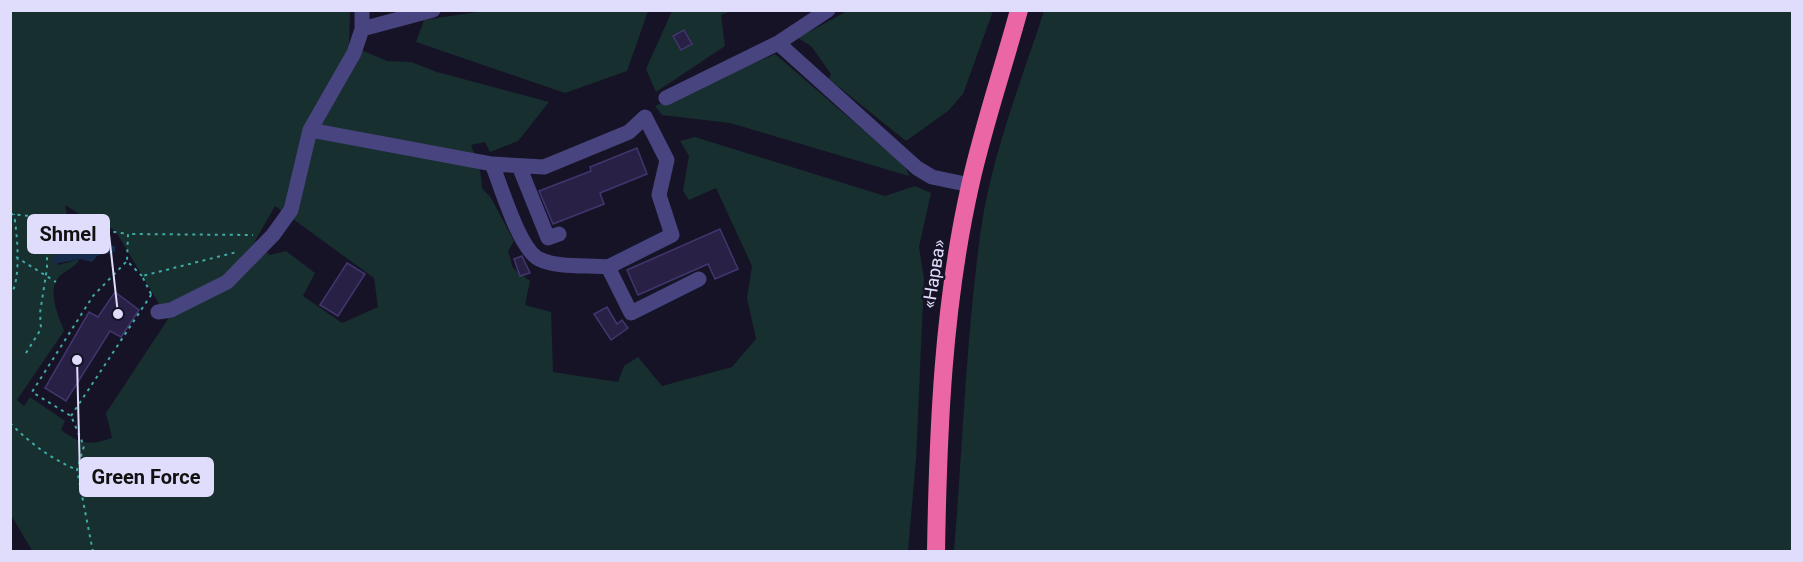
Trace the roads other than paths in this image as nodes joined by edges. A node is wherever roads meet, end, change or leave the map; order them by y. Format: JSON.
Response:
{"nodes":[{"id":1,"x":362,"y":10,"type":"edge"},
{"id":2,"x":828,"y":10,"type":"edge"},
{"id":3,"x":1019,"y":10,"type":"edge"},
{"id":4,"x":432,"y":11,"type":"edge"},
{"id":5,"x":362,"y":29,"type":"junction"},
{"id":6,"x":778,"y":43,"type":"junction"},
{"id":7,"x":666,"y":98,"type":"dead end"},
{"id":8,"x":310,"y":130,"type":"junction"},
{"id":9,"x":492,"y":165,"type":"junction"},
{"id":10,"x":519,"y":166,"type":"junction"},
{"id":11,"x":970,"y":185,"type":"junction"},
{"id":12,"x":559,"y":234,"type":"dead end"},
{"id":13,"x":608,"y":267,"type":"junction"},
{"id":14,"x":699,"y":279,"type":"dead end"},
{"id":15,"x":165,"y":311,"type":"road end"},
{"id":16,"x":936,"y":552,"type":"edge"}],
"edges":[{"from":1,"to":5,"type":"street"},
{"from":2,"to":6,"type":"street"},
{"from":3,"to":11,"type":"highway","name":"«Нарва»"},
{"from":4,"to":5,"type":"street"},
{"from":5,"to":8,"type":"street"},
{"from":6,"to":7,"type":"street"},
{"from":6,"to":11,"type":"street"},
{"from":8,"to":9,"type":"street"},
{"from":8,"to":15,"type":"street"},
{"from":9,"to":10,"type":"street"},
{"from":9,"to":13,"type":"street"},
{"from":10,"to":12,"type":"street"},
{"from":10,"to":13,"type":"street"},
{"from":11,"to":16,"type":"highway","name":"«Нарва»"},
{"from":13,"to":14,"type":"street"}]}
